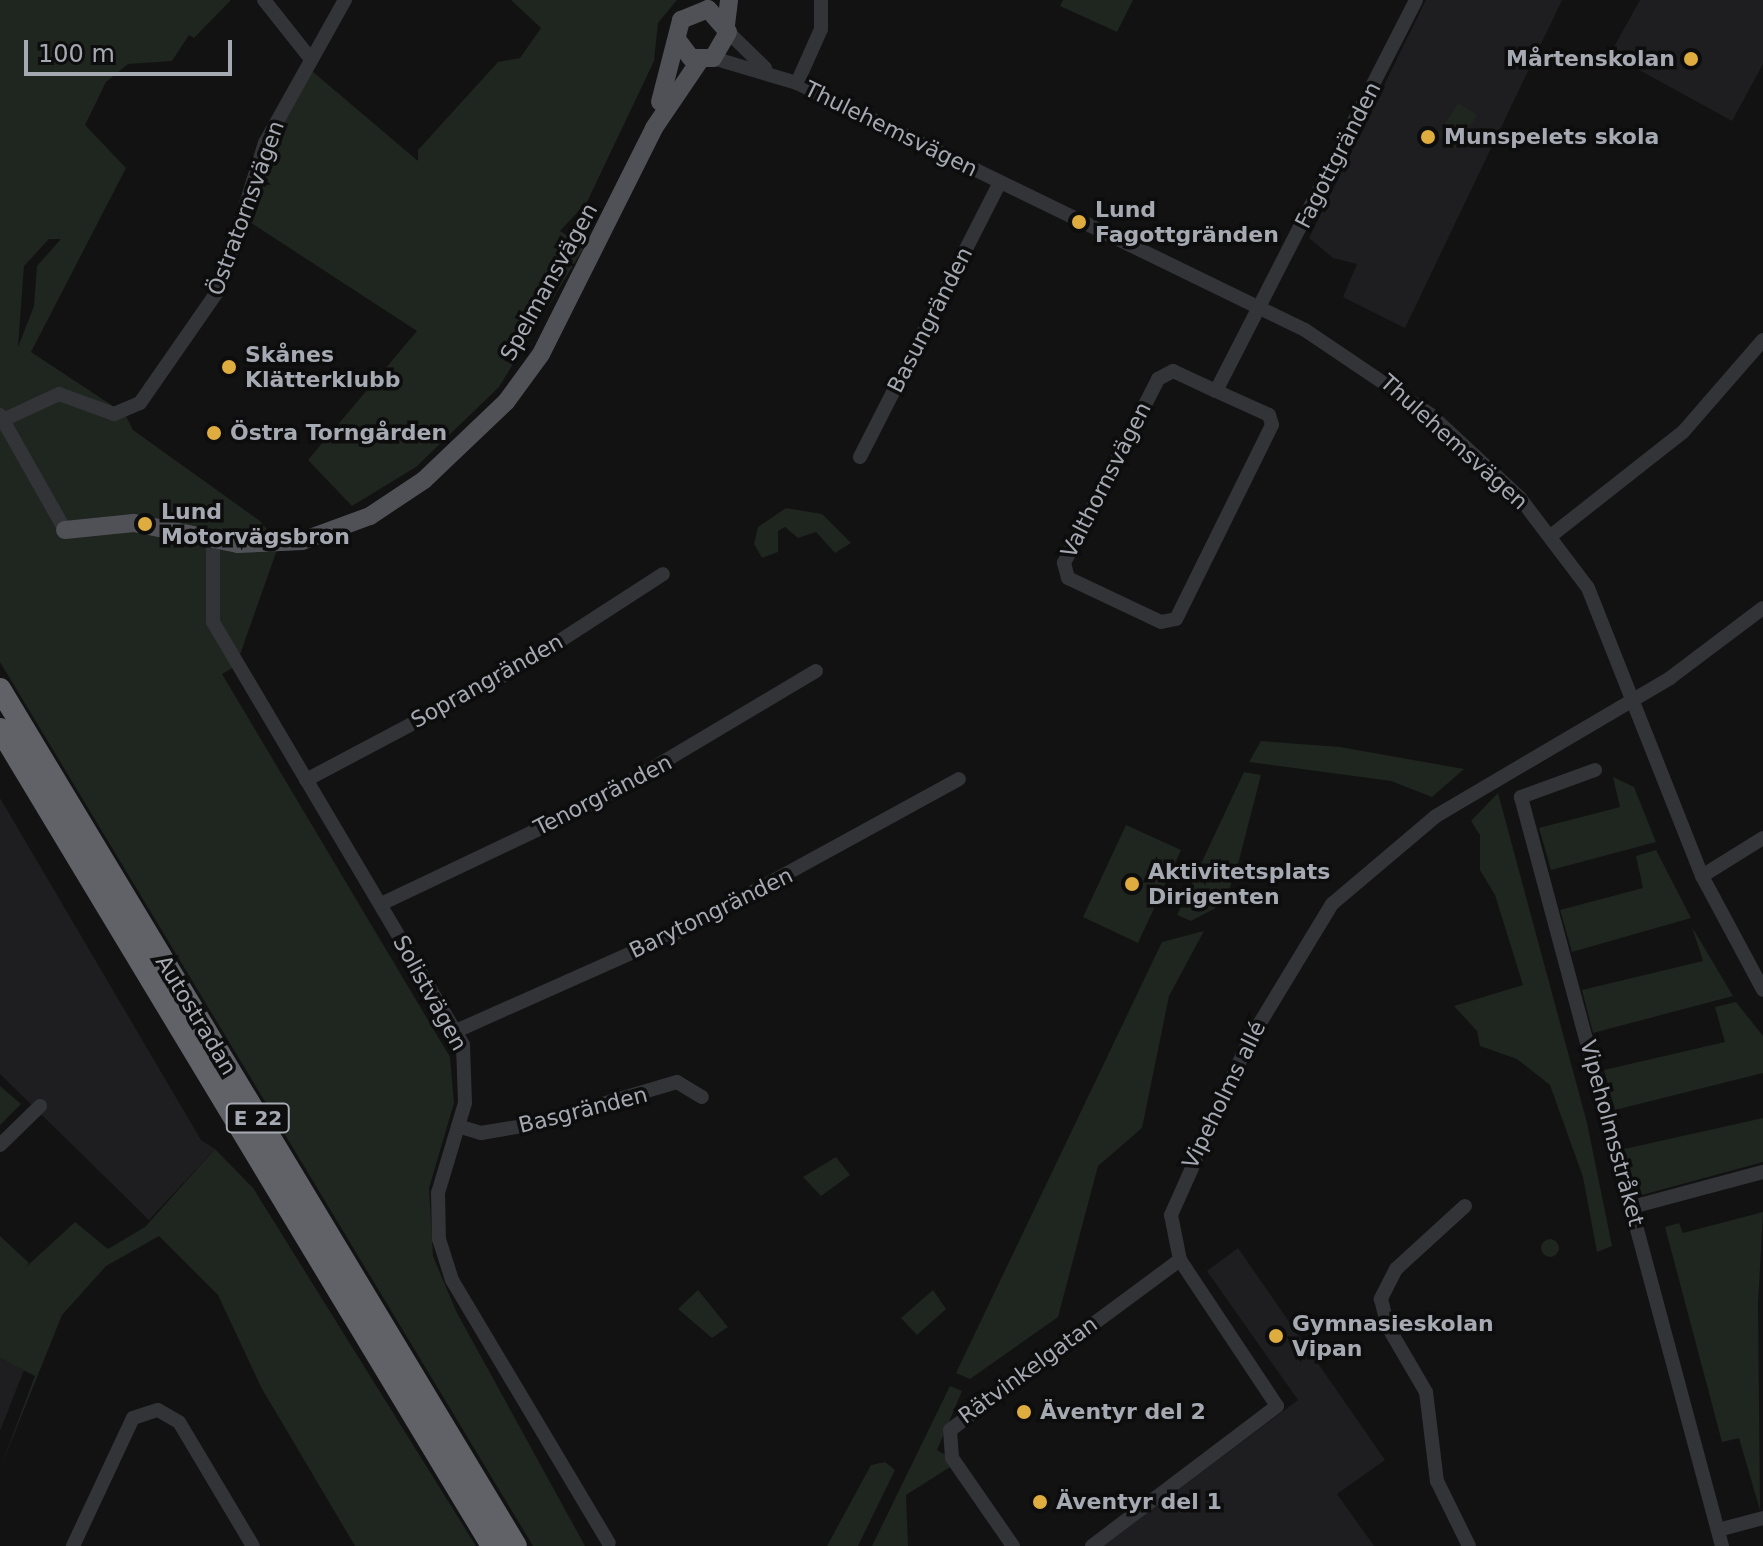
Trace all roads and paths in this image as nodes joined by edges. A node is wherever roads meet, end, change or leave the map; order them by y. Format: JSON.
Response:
{"nodes":[{"id":1,"x":264,"y":0,"type":"edge"},
{"id":2,"x":345,"y":0,"type":"edge"},
{"id":3,"x":729,"y":0,"type":"edge"},
{"id":4,"x":821,"y":0,"type":"edge"},
{"id":5,"x":1416,"y":0,"type":"edge"},
{"id":6,"x":713,"y":5,"type":"edge"},
{"id":7,"x":727,"y":28,"type":"junction"},
{"id":8,"x":678,"y":41,"type":"junction"},
{"id":9,"x":310,"y":58,"type":"junction"},
{"id":10,"x":706,"y":59,"type":"junction"},
{"id":11,"x":768,"y":71,"type":"junction"},
{"id":12,"x":797,"y":83,"type":"junction"},
{"id":13,"x":654,"y":128,"type":"junction"},
{"id":14,"x":999,"y":184,"type":"junction"},
{"id":15,"x":1260,"y":310,"type":"junction"},
{"id":16,"x":1763,"y":340,"type":"edge"},
{"id":17,"x":1216,"y":391,"type":"junction"},
{"id":18,"x":2,"y":418,"type":"edge"},
{"id":19,"x":860,"y":457,"type":"dead end"},
{"id":20,"x":65,"y":530,"type":"joint"},
{"id":21,"x":1552,"y":535,"type":"junction"},
{"id":22,"x":213,"y":539,"type":"junction"},
{"id":23,"x":663,"y":574,"type":"dead end"},
{"id":24,"x":1763,"y":608,"type":"edge"},
{"id":25,"x":816,"y":671,"type":"dead end"},
{"id":26,"x":0,"y":689,"type":"edge"},
{"id":27,"x":1636,"y":698,"type":"junction"},
{"id":28,"x":0,"y":729,"type":"edge"},
{"id":29,"x":1595,"y":770,"type":"dead end"},
{"id":30,"x":959,"y":779,"type":"dead end"},
{"id":31,"x":306,"y":780,"type":"junction"},
{"id":32,"x":1763,"y":838,"type":"edge"},
{"id":33,"x":1702,"y":876,"type":"junction"},
{"id":34,"x":381,"y":904,"type":"junction"},
{"id":35,"x":1763,"y":990,"type":"edge"},
{"id":36,"x":456,"y":1031,"type":"junction"},
{"id":37,"x":702,"y":1097,"type":"dead end"},
{"id":38,"x":40,"y":1106,"type":"dead end"},
{"id":39,"x":458,"y":1126,"type":"junction"},
{"id":40,"x":0,"y":1145,"type":"edge"},
{"id":41,"x":1763,"y":1172,"type":"edge"},
{"id":42,"x":1465,"y":1206,"type":"dead end"},
{"id":43,"x":1632,"y":1207,"type":"junction"},
{"id":44,"x":1180,"y":1260,"type":"junction"},
{"id":45,"x":1763,"y":1518,"type":"edge"},
{"id":46,"x":1718,"y":1530,"type":"junction"},
{"id":47,"x":609,"y":1543,"type":"dead end"},
{"id":48,"x":73,"y":1546,"type":"edge"},
{"id":49,"x":253,"y":1546,"type":"edge"},
{"id":50,"x":492,"y":1546,"type":"edge"},
{"id":51,"x":516,"y":1546,"type":"edge"},
{"id":52,"x":1013,"y":1546,"type":"edge"},
{"id":53,"x":1092,"y":1546,"type":"edge"},
{"id":54,"x":1469,"y":1546,"type":"edge"},
{"id":55,"x":1722,"y":1546,"type":"edge"}],
"edges":[{"from":1,"to":9,"type":"street"},
{"from":2,"to":9,"type":"street","name":"Östratornsvägen"},
{"from":3,"to":7,"type":"main road","name":"Spelmansvägen"},
{"from":4,"to":12,"type":"street"},
{"from":5,"to":15,"type":"street","name":"Fagottgränden"},
{"from":6,"to":7,"type":"main road","name":"Spelmansvägen"},
{"from":6,"to":8,"type":"main road","name":"Spelmansvägen"},
{"from":7,"to":10,"type":"main road","name":"Spelmansvägen"},
{"from":7,"to":11,"type":"street","name":"Thulehemsvägen"},
{"from":8,"to":10,"type":"main road"},
{"from":8,"to":13,"type":"main road","name":"Spelmansvägen"},
{"from":9,"to":18,"type":"street","name":"Östratornsvägen"},
{"from":10,"to":11,"type":"street","name":"Thulehemsvägen"},
{"from":10,"to":13,"type":"main road","name":"Spelmansvägen"},
{"from":11,"to":12,"type":"street","name":"Thulehemsvägen"},
{"from":12,"to":14,"type":"street","name":"Thulehemsvägen"},
{"from":13,"to":22,"type":"main road","name":"Spelmansvägen"},
{"from":14,"to":15,"type":"street","name":"Thulehemsvägen"},
{"from":14,"to":19,"type":"street","name":"Basungränden"},
{"from":15,"to":17,"type":"street"},
{"from":15,"to":21,"type":"street","name":"Thulehemsvägen"},
{"from":16,"to":21,"type":"street"},
{"from":17,"to":17,"type":"street","name":"Valthornsvägen"},
{"from":18,"to":20,"type":"street"},
{"from":20,"to":22,"type":"main road","name":"Spelmansvägen"},
{"from":21,"to":27,"type":"street","name":"Thulehemsvägen"},
{"from":22,"to":31,"type":"street","name":"Solistvägen"},
{"from":23,"to":31,"type":"street","name":"Soprangränden"},
{"from":24,"to":27,"type":"street","name":"Vipeholms allé"},
{"from":25,"to":34,"type":"street","name":"Tenorgränden"},
{"from":26,"to":51,"type":"highway","name":"Autostradan","number":"E 22"},
{"from":27,"to":33,"type":"street","name":"Thulehemsvägen"},
{"from":27,"to":44,"type":"street","name":"Vipeholms allé"},
{"from":28,"to":50,"type":"highway","name":"Autostradan","number":"E 22"},
{"from":29,"to":43,"type":"street","name":"Vipeholmsstråket"},
{"from":30,"to":36,"type":"street","name":"Barytongränden"},
{"from":31,"to":34,"type":"street","name":"Solistvägen"},
{"from":32,"to":33,"type":"street"},
{"from":33,"to":35,"type":"street","name":"Thulehemsvägen"},
{"from":34,"to":36,"type":"street","name":"Solistvägen"},
{"from":36,"to":39,"type":"street","name":"Solistvägen"},
{"from":37,"to":39,"type":"street","name":"Basgränden"},
{"from":38,"to":40,"type":"street"},
{"from":39,"to":47,"type":"street","name":"Solistvägen"},
{"from":41,"to":43,"type":"street"},
{"from":42,"to":54,"type":"street"},
{"from":43,"to":46,"type":"street","name":"Vipeholmsstråket"},
{"from":44,"to":52,"type":"street","name":"Rätvinkelgatan"},
{"from":44,"to":53,"type":"street","name":"Vipeholms allé"},
{"from":45,"to":46,"type":"street"},
{"from":46,"to":55,"type":"street","name":"Vipeholmsstråket"},
{"from":48,"to":49,"type":"street"}]}
